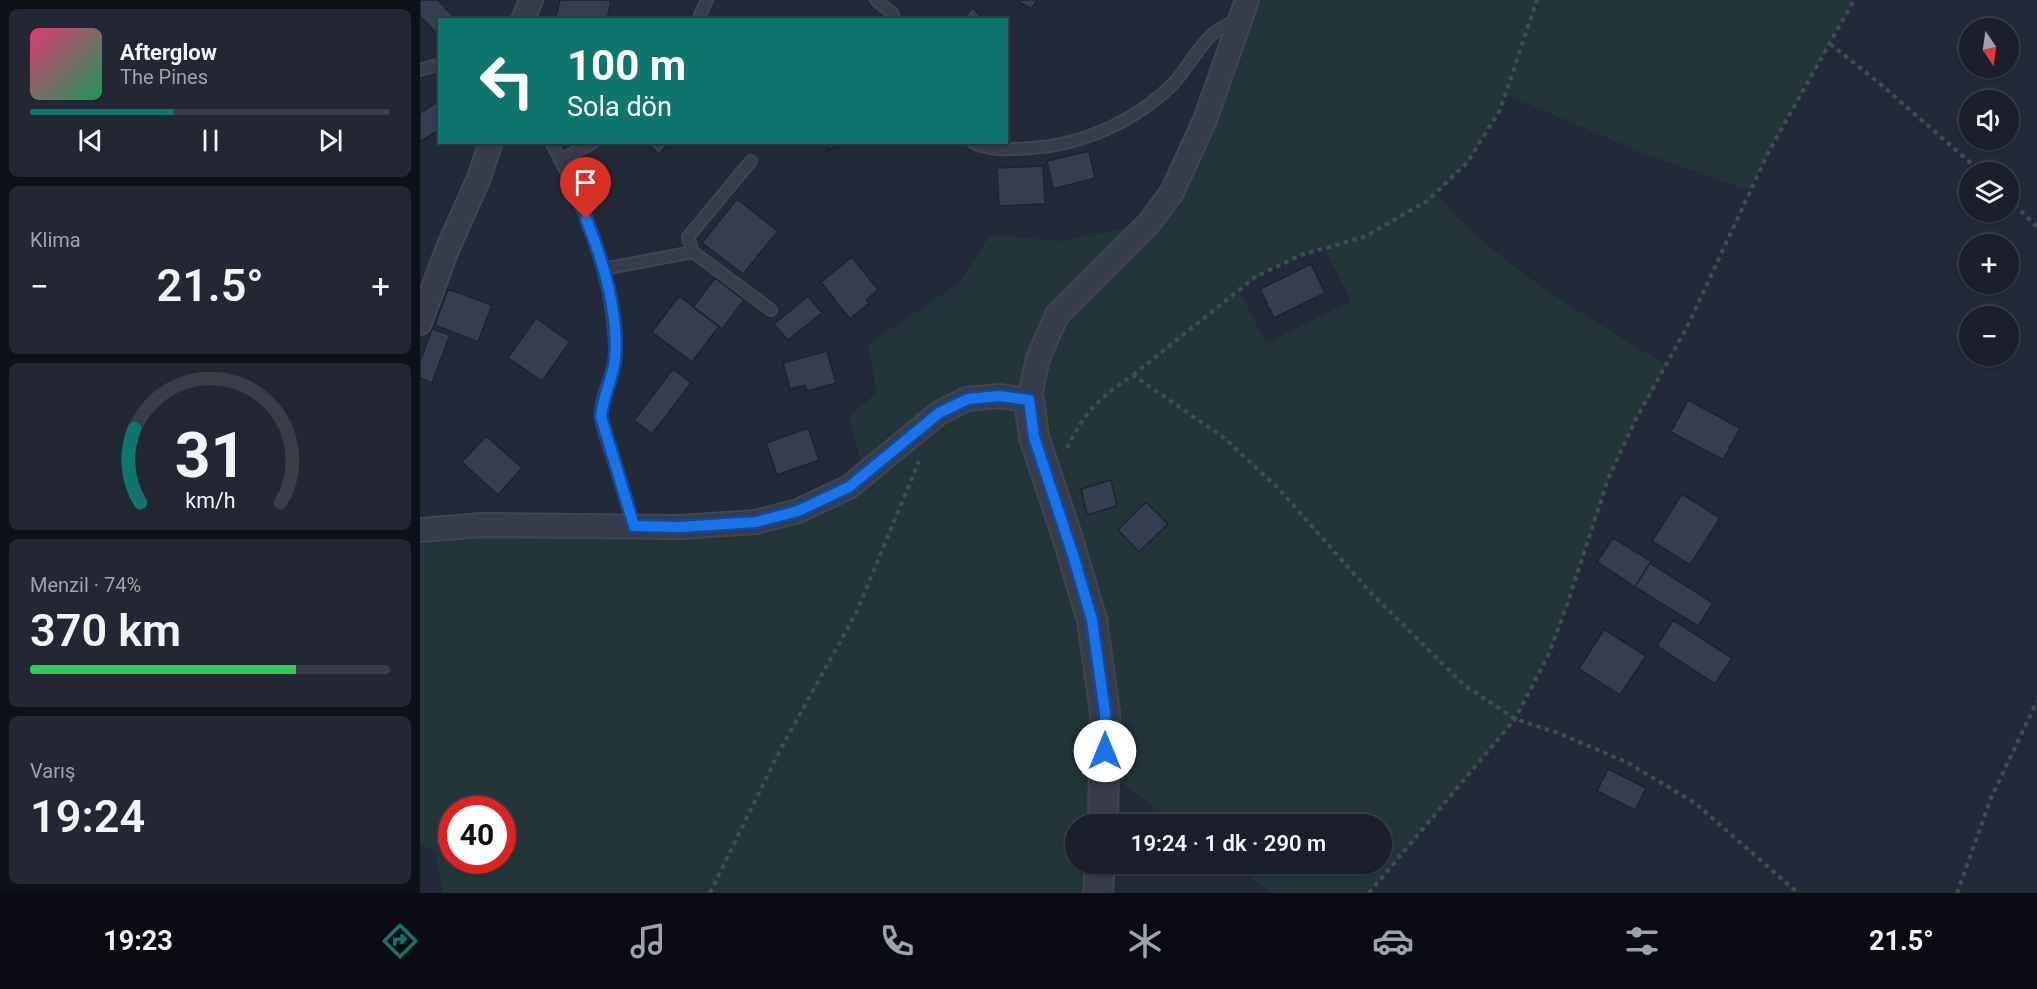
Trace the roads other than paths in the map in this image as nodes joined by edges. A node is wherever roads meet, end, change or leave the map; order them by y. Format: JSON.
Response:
{"nodes":[{"id":1,"x":531,"y":0,"type":"edge"},
{"id":2,"x":707,"y":0,"type":"edge"},
{"id":3,"x":876,"y":0,"type":"edge"},
{"id":4,"x":1244,"y":9,"type":"edge"},
{"id":5,"x":524,"y":18,"type":"edge"},
{"id":6,"x":699,"y":18,"type":"edge"},
{"id":7,"x":894,"y":18,"type":"edge"},
{"id":8,"x":438,"y":65,"type":"edge"},
{"id":9,"x":420,"y":70,"type":"edge"},
{"id":10,"x":490,"y":144,"type":"edge"},
{"id":11,"x":552,"y":144,"type":"edge"},
{"id":12,"x":590,"y":144,"type":"edge"},
{"id":13,"x":980,"y":144,"type":"edge"},
{"id":14,"x":560,"y":160,"type":"junction"},
{"id":15,"x":751,"y":161,"type":"dead end"},
{"id":16,"x":693,"y":252,"type":"junction"},
{"id":17,"x":603,"y":269,"type":"junction"},
{"id":18,"x":771,"y":310,"type":"dead end"},
{"id":19,"x":420,"y":323,"type":"edge"},
{"id":20,"x":1029,"y":400,"type":"junction"},
{"id":21,"x":634,"y":526,"type":"junction"},
{"id":22,"x":420,"y":530,"type":"edge"},
{"id":23,"x":1103,"y":814,"type":"edge"},
{"id":24,"x":1099,"y":874,"type":"edge"},
{"id":25,"x":1098,"y":893,"type":"edge"}],
"edges":[{"from":1,"to":5,"type":"street"},
{"from":2,"to":6,"type":"lane"},
{"from":3,"to":7,"type":"lane"},
{"from":4,"to":13,"type":"lane"},
{"from":4,"to":20,"type":"street"},
{"from":8,"to":9,"type":"lane"},
{"from":10,"to":19,"type":"street"},
{"from":11,"to":14,"type":"lane"},
{"from":12,"to":14,"type":"lane"},
{"from":14,"to":17,"type":"lane"},
{"from":15,"to":16,"type":"lane"},
{"from":16,"to":17,"type":"lane"},
{"from":16,"to":18,"type":"lane"},
{"from":17,"to":21,"type":"lane"},
{"from":20,"to":21,"type":"street"},
{"from":20,"to":23,"type":"street"},
{"from":21,"to":22,"type":"street"},
{"from":24,"to":25,"type":"street"}]}
